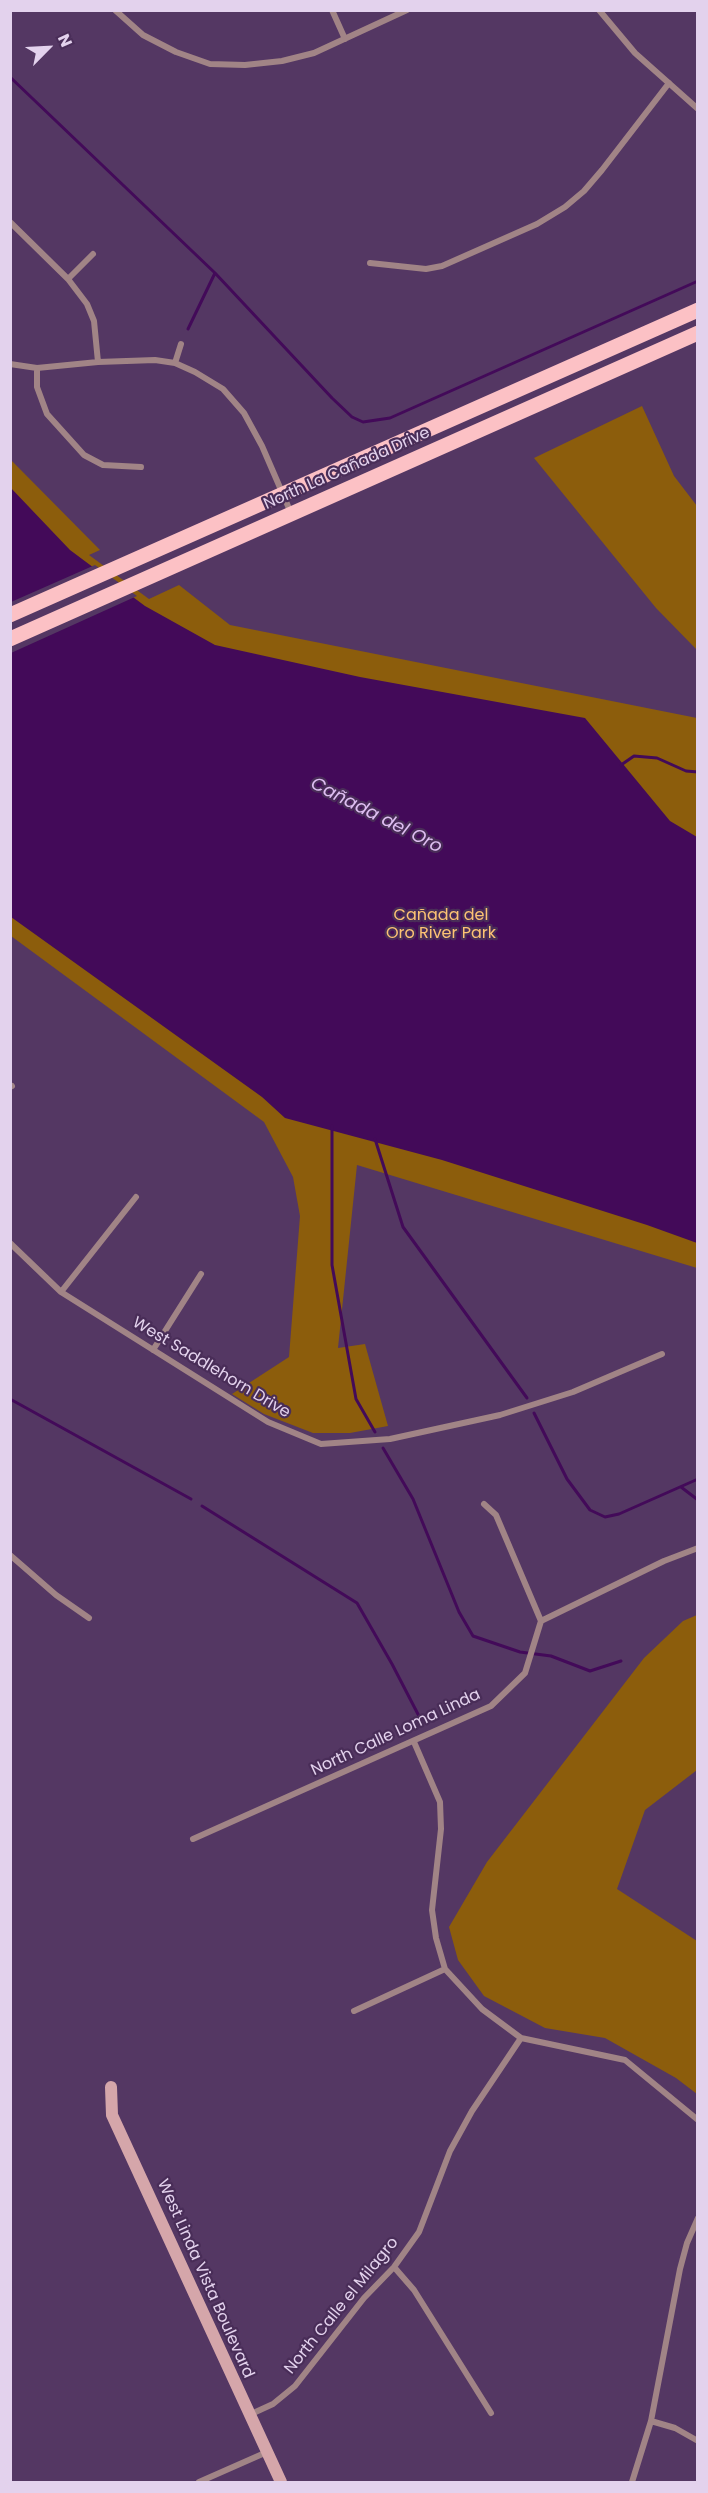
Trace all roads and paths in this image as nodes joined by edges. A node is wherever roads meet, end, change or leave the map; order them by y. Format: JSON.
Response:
{"nodes":[{"id":1,"x":115,"y":10,"type":"edge"},
{"id":2,"x":332,"y":10,"type":"edge"},
{"id":3,"x":406,"y":10,"type":"edge"},
{"id":4,"x":599,"y":10,"type":"edge"},
{"id":5,"x":345,"y":39,"type":"junction"},
{"id":6,"x":669,"y":83,"type":"junction"},
{"id":7,"x":698,"y":109,"type":"edge"},
{"id":8,"x":10,"y":222,"type":"edge"},
{"id":9,"x":93,"y":254,"type":"dead end"},
{"id":10,"x":370,"y":263,"type":"dead end"},
{"id":11,"x":68,"y":279,"type":"junction"},
{"id":12,"x":698,"y":310,"type":"edge"},
{"id":13,"x":698,"y":333,"type":"edge"},
{"id":14,"x":181,"y":344,"type":"dead end"},
{"id":15,"x":98,"y":362,"type":"junction"},
{"id":16,"x":175,"y":363,"type":"junction"},
{"id":17,"x":10,"y":364,"type":"edge"},
{"id":18,"x":36,"y":368,"type":"junction"},
{"id":19,"x":141,"y":467,"type":"dead end"},
{"id":20,"x":283,"y":495,"type":"junction"},
{"id":21,"x":292,"y":514,"type":"junction"},
{"id":22,"x":10,"y":615,"type":"edge"},
{"id":23,"x":10,"y":639,"type":"edge"},
{"id":24,"x":136,"y":1197,"type":"dead end"},
{"id":25,"x":10,"y":1243,"type":"edge"},
{"id":26,"x":201,"y":1274,"type":"dead end"},
{"id":27,"x":62,"y":1292,"type":"junction"},
{"id":28,"x":153,"y":1350,"type":"junction"},
{"id":29,"x":662,"y":1354,"type":"dead end"},
{"id":30,"x":484,"y":1504,"type":"dead end"},
{"id":31,"x":698,"y":1548,"type":"edge"},
{"id":32,"x":10,"y":1555,"type":"edge"},
{"id":33,"x":88,"y":1618,"type":"dead end"},
{"id":34,"x":541,"y":1621,"type":"junction"},
{"id":35,"x":414,"y":1742,"type":"junction"},
{"id":36,"x":193,"y":1839,"type":"dead end"},
{"id":37,"x":445,"y":1969,"type":"junction"},
{"id":38,"x":354,"y":2011,"type":"dead end"},
{"id":39,"x":521,"y":2038,"type":"junction"},
{"id":40,"x":111,"y":2087,"type":"dead end"},
{"id":41,"x":698,"y":2120,"type":"edge"},
{"id":42,"x":698,"y":2218,"type":"edge"},
{"id":43,"x":394,"y":2267,"type":"junction"},
{"id":44,"x":491,"y":2413,"type":"dead end"},
{"id":45,"x":249,"y":2416,"type":"junction"},
{"id":46,"x":651,"y":2421,"type":"junction"},
{"id":47,"x":698,"y":2440,"type":"edge"},
{"id":48,"x":267,"y":2452,"type":"junction"},
{"id":49,"x":199,"y":2482,"type":"edge"},
{"id":50,"x":281,"y":2482,"type":"edge"},
{"id":51,"x":632,"y":2482,"type":"edge"}],
"edges":[{"from":1,"to":5,"type":"street"},
{"from":2,"to":5,"type":"street"},
{"from":3,"to":5,"type":"street"},
{"from":4,"to":6,"type":"street"},
{"from":6,"to":7,"type":"street"},
{"from":6,"to":10,"type":"street"},
{"from":8,"to":11,"type":"street"},
{"from":9,"to":11,"type":"street"},
{"from":11,"to":15,"type":"street"},
{"from":12,"to":20,"type":"main road","name":"North La Cañada Drive"},
{"from":13,"to":21,"type":"main road","name":"North La Cañada Drive"},
{"from":14,"to":16,"type":"street"},
{"from":15,"to":16,"type":"street"},
{"from":15,"to":18,"type":"street"},
{"from":16,"to":20,"type":"street"},
{"from":17,"to":18,"type":"street"},
{"from":18,"to":19,"type":"street"},
{"from":20,"to":21,"type":"street"},
{"from":20,"to":22,"type":"main road","name":"North La Cañada Drive"},
{"from":21,"to":23,"type":"main road","name":"North La Cañada Drive"},
{"from":24,"to":27,"type":"street"},
{"from":25,"to":27,"type":"street","name":"West Saddlehorn Drive"},
{"from":26,"to":28,"type":"street"},
{"from":27,"to":28,"type":"street","name":"West Saddlehorn Drive"},
{"from":28,"to":29,"type":"street","name":"West Saddlehorn Drive"},
{"from":30,"to":34,"type":"street"},
{"from":31,"to":34,"type":"street"},
{"from":32,"to":33,"type":"street"},
{"from":34,"to":35,"type":"street","name":"North Calle Loma Linda"},
{"from":35,"to":36,"type":"street","name":"North Calle Loma Linda"},
{"from":35,"to":37,"type":"street"},
{"from":37,"to":38,"type":"street"},
{"from":37,"to":39,"type":"street"},
{"from":39,"to":41,"type":"street"},
{"from":39,"to":43,"type":"street","name":"North Calle el Milagro"},
{"from":40,"to":45,"type":"street","name":"West Linda Vista Boulevard"},
{"from":42,"to":46,"type":"street"},
{"from":43,"to":44,"type":"street"},
{"from":43,"to":45,"type":"street","name":"North Calle el Milagro"},
{"from":45,"to":48,"type":"street","name":"West Linda Vista Boulevard"},
{"from":46,"to":47,"type":"street"},
{"from":46,"to":51,"type":"street"},
{"from":48,"to":49,"type":"street"},
{"from":48,"to":50,"type":"street","name":"West Linda Vista Boulevard"}]}
